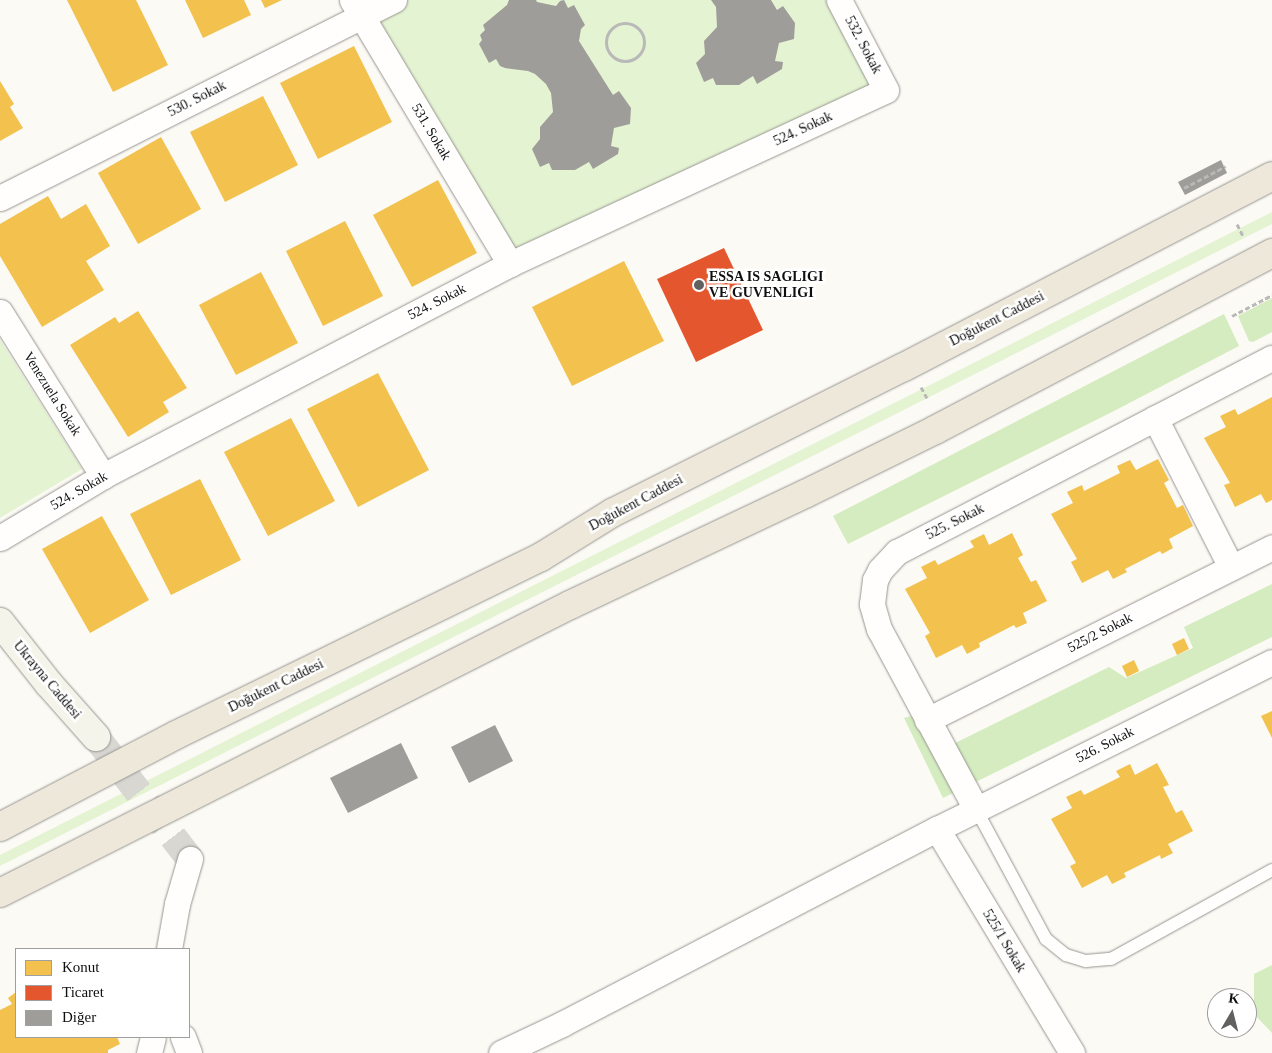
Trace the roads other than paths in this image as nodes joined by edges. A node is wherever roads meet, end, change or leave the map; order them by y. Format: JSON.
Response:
{"nodes":[{"id":1,"x":394,"y":0,"type":"edge"},
{"id":2,"x":839,"y":0,"type":"edge"},
{"id":3,"x":357,"y":8,"type":"edge"},
{"id":4,"x":886,"y":90,"type":"joint"},
{"id":5,"x":1272,"y":176,"type":"edge"},
{"id":6,"x":0,"y":198,"type":"edge"},
{"id":7,"x":1272,"y":252,"type":"edge"},
{"id":8,"x":510,"y":264,"type":"junction"},
{"id":9,"x":0,"y":312,"type":"edge"},
{"id":10,"x":1272,"y":358,"type":"edge"},
{"id":11,"x":1155,"y":418,"type":"junction"},
{"id":12,"x":104,"y":476,"type":"junction"},
{"id":13,"x":0,"y":538,"type":"edge"},
{"id":14,"x":1272,"y":547,"type":"edge"},
{"id":15,"x":1231,"y":567,"type":"junction"},
{"id":16,"x":0,"y":622,"type":"edge"},
{"id":17,"x":1272,"y":662,"type":"edge"},
{"id":18,"x":927,"y":720,"type":"junction"},
{"id":19,"x":96,"y":737,"type":"tunnel mouth"},
{"id":20,"x":976,"y":809,"type":"junction"},
{"id":21,"x":0,"y":827,"type":"edge"},
{"id":22,"x":937,"y":829,"type":"junction"},
{"id":23,"x":190,"y":859,"type":"dead end"},
{"id":24,"x":1272,"y":870,"type":"edge"},
{"id":25,"x":0,"y":893,"type":"edge"},
{"id":26,"x":169,"y":948,"type":"edge"},
{"id":27,"x":153,"y":1038,"type":"edge"},
{"id":28,"x":183,"y":1038,"type":"edge"},
{"id":29,"x":149,"y":1053,"type":"edge"},
{"id":30,"x":190,"y":1053,"type":"edge"},
{"id":31,"x":501,"y":1053,"type":"edge"},
{"id":32,"x":1072,"y":1053,"type":"edge"}],
"edges":[{"from":1,"to":3,"type":"street","name":"530. Sokak"},
{"from":2,"to":4,"type":"street","name":"532. Sokak"},
{"from":3,"to":6,"type":"street","name":"530. Sokak"},
{"from":3,"to":8,"type":"street","name":"531. Sokak"},
{"from":4,"to":8,"type":"street","name":"524. Sokak"},
{"from":5,"to":21,"type":"main road","name":"Doğukent Caddesi"},
{"from":7,"to":25,"type":"main road"},
{"from":8,"to":12,"type":"street","name":"524. Sokak"},
{"from":9,"to":12,"type":"street","name":"Venezuela Sokak"},
{"from":10,"to":11,"type":"street","name":"525. Sokak"},
{"from":11,"to":15,"type":"street"},
{"from":11,"to":18,"type":"street","name":"525. Sokak"},
{"from":12,"to":13,"type":"street","name":"524. Sokak"},
{"from":14,"to":15,"type":"street","name":"525/2 Sokak"},
{"from":15,"to":18,"type":"street","name":"525/2 Sokak"},
{"from":16,"to":19,"type":"street","name":"Ukrayna Caddesi"},
{"from":17,"to":20,"type":"street","name":"526. Sokak"},
{"from":18,"to":20,"type":"street","name":"525. Sokak"},
{"from":20,"to":22,"type":"street","name":"526. Sokak"},
{"from":20,"to":24,"type":"lane"},
{"from":22,"to":31,"type":"street","name":"526. Sokak"},
{"from":22,"to":32,"type":"street","name":"525/1 Sokak"},
{"from":23,"to":26,"type":"street"},
{"from":27,"to":29,"type":"street"},
{"from":28,"to":30,"type":"street"}]}
